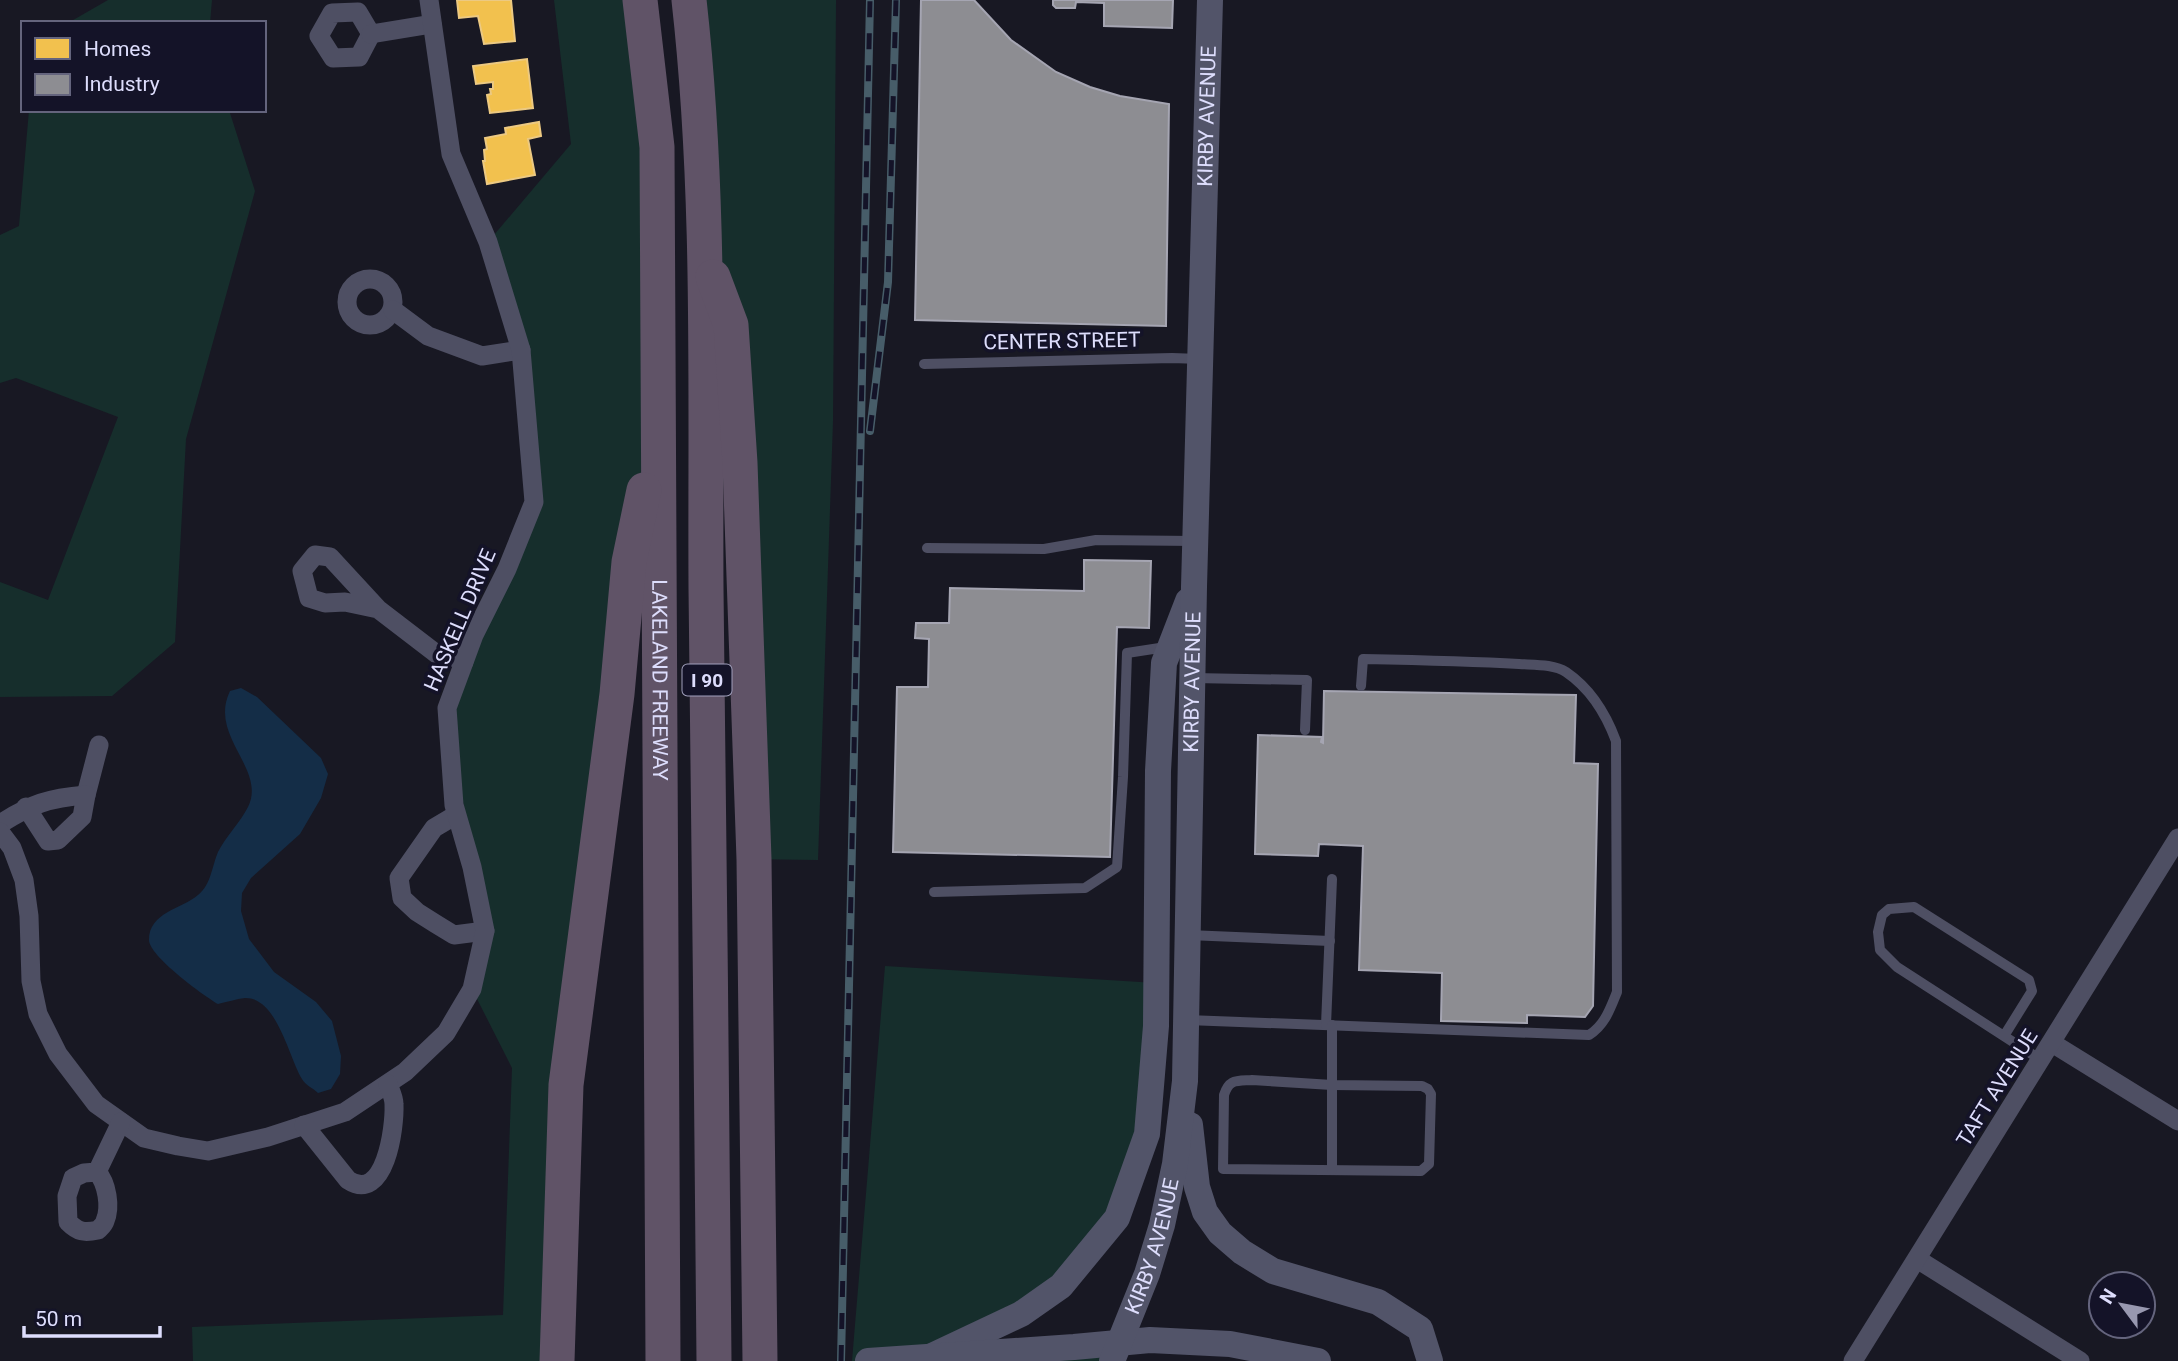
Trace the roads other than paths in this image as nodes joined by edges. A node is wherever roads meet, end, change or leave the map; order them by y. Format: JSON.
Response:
{"nodes":[{"id":1,"x":429,"y":0,"type":"edge"},
{"id":2,"x":640,"y":0,"type":"edge"},
{"id":3,"x":689,"y":0,"type":"edge"},
{"id":4,"x":1210,"y":0,"type":"edge"},
{"id":5,"x":432,"y":24,"type":"junction"},
{"id":6,"x":371,"y":34,"type":"dead end"},
{"id":7,"x":705,"y":258,"type":"junction"},
{"id":8,"x":393,"y":310,"type":"dead end"},
{"id":9,"x":521,"y":350,"type":"junction"},
{"id":10,"x":1201,"y":359,"type":"junction"},
{"id":11,"x":924,"y":364,"type":"dead end"},
{"id":12,"x":657,"y":425,"type":"junction"},
{"id":13,"x":1196,"y":541,"type":"junction"},
{"id":14,"x":927,"y":548,"type":"dead end"},
{"id":15,"x":1194,"y":587,"type":"junction"},
{"id":16,"x":378,"y":609,"type":"dead end"},
{"id":17,"x":1170,"y":646,"type":"junction"},
{"id":18,"x":464,"y":662,"type":"junction"},
{"id":19,"x":1193,"y":678,"type":"junction"},
{"id":20,"x":1361,"y":686,"type":"dead end"},
{"id":21,"x":1306,"y":730,"type":"dead end"},
{"id":22,"x":99,"y":745,"type":"dead end"},
{"id":23,"x":86,"y":794,"type":"junction"},
{"id":24,"x":26,"y":807,"type":"junction"},
{"id":25,"x":456,"y":815,"type":"junction"},
{"id":26,"x":0,"y":824,"type":"edge"},
{"id":27,"x":0,"y":832,"type":"edge"},
{"id":28,"x":2178,"y":838,"type":"edge"},
{"id":29,"x":1332,"y":879,"type":"dead end"},
{"id":30,"x":934,"y":892,"type":"dead end"},
{"id":31,"x":485,"y":931,"type":"junction"},
{"id":32,"x":1188,"y":935,"type":"junction"},
{"id":33,"x":1330,"y":941,"type":"junction"},
{"id":34,"x":1186,"y":1020,"type":"junction"},
{"id":35,"x":1329,"y":1025,"type":"junction"},
{"id":36,"x":2004,"y":1036,"type":"junction"},
{"id":37,"x":2052,"y":1043,"type":"junction"},
{"id":38,"x":2041,"y":1060,"type":"junction"},
{"id":39,"x":1185,"y":1081,"type":"junction"},
{"id":40,"x":388,"y":1084,"type":"junction"},
{"id":41,"x":1332,"y":1084,"type":"junction"},
{"id":42,"x":2178,"y":1121,"type":"edge"},
{"id":43,"x":121,"y":1122,"type":"junction"},
{"id":44,"x":304,"y":1125,"type":"junction"},
{"id":45,"x":1332,"y":1170,"type":"junction"},
{"id":46,"x":97,"y":1172,"type":"dead end"},
{"id":47,"x":1917,"y":1259,"type":"junction"},
{"id":48,"x":1237,"y":1352,"type":"edge"},
{"id":49,"x":920,"y":1357,"type":"junction"},
{"id":50,"x":1113,"y":1359,"type":"edge"},
{"id":51,"x":556,"y":1361,"type":"edge"},
{"id":52,"x":663,"y":1361,"type":"edge"},
{"id":53,"x":714,"y":1361,"type":"edge"},
{"id":54,"x":760,"y":1361,"type":"edge"},
{"id":55,"x":868,"y":1361,"type":"edge"},
{"id":56,"x":1318,"y":1361,"type":"edge"},
{"id":57,"x":1430,"y":1361,"type":"edge"},
{"id":58,"x":1853,"y":1361,"type":"edge"},
{"id":59,"x":2080,"y":1361,"type":"edge"}],
"edges":[{"from":1,"to":5,"type":"street","name":"HASKELL DRIVE"},
{"from":2,"to":12,"type":"highway","name":"LAKELAND FREEWAY","number":"I 90"},
{"from":3,"to":7,"type":"highway","number":"I 90"},
{"from":4,"to":10,"type":"street","name":"KIRBY AVENUE"},
{"from":5,"to":6,"type":"street"},
{"from":5,"to":9,"type":"street","name":"HASKELL DRIVE"},
{"from":7,"to":53,"type":"highway","number":"I 90"},
{"from":7,"to":54,"type":"highway"},
{"from":8,"to":9,"type":"street"},
{"from":9,"to":18,"type":"street","name":"HASKELL DRIVE"},
{"from":10,"to":11,"type":"lane","name":"CENTER STREET"},
{"from":10,"to":13,"type":"street","name":"KIRBY AVENUE"},
{"from":12,"to":51,"type":"highway"},
{"from":12,"to":52,"type":"highway","name":"LAKELAND FREEWAY","number":"I 90"},
{"from":13,"to":14,"type":"lane"},
{"from":13,"to":15,"type":"street","name":"KIRBY AVENUE"},
{"from":15,"to":17,"type":"street"},
{"from":15,"to":19,"type":"street","name":"KIRBY AVENUE"},
{"from":16,"to":18,"type":"street"},
{"from":17,"to":30,"type":"lane"},
{"from":17,"to":49,"type":"street"},
{"from":18,"to":25,"type":"street","name":"HASKELL DRIVE"},
{"from":19,"to":21,"type":"lane"},
{"from":19,"to":32,"type":"street","name":"KIRBY AVENUE"},
{"from":20,"to":35,"type":"lane"},
{"from":22,"to":23,"type":"street"},
{"from":23,"to":24,"type":"street"},
{"from":23,"to":24,"type":"street"},
{"from":24,"to":26,"type":"street"},
{"from":25,"to":31,"type":"street","name":"HASKELL DRIVE"},
{"from":25,"to":31,"type":"street"},
{"from":27,"to":43,"type":"street","name":"HASKELL DRIVE"},
{"from":28,"to":37,"type":"street","name":"TAFT AVENUE"},
{"from":29,"to":33,"type":"lane"},
{"from":31,"to":40,"type":"street","name":"HASKELL DRIVE"},
{"from":32,"to":33,"type":"lane"},
{"from":32,"to":34,"type":"street","name":"KIRBY AVENUE"},
{"from":33,"to":35,"type":"lane"},
{"from":34,"to":35,"type":"lane"},
{"from":34,"to":39,"type":"street","name":"KIRBY AVENUE"},
{"from":35,"to":41,"type":"lane"},
{"from":36,"to":36,"type":"lane"},
{"from":36,"to":38,"type":"lane"},
{"from":37,"to":38,"type":"street","name":"TAFT AVENUE"},
{"from":37,"to":42,"type":"street"},
{"from":38,"to":47,"type":"street","name":"TAFT AVENUE"},
{"from":39,"to":50,"type":"street","name":"KIRBY AVENUE"},
{"from":39,"to":57,"type":"street"},
{"from":40,"to":44,"type":"street","name":"HASKELL DRIVE"},
{"from":40,"to":44,"type":"street"},
{"from":41,"to":45,"type":"lane"},
{"from":41,"to":45,"type":"lane"},
{"from":41,"to":45,"type":"lane"},
{"from":43,"to":44,"type":"street","name":"HASKELL DRIVE"},
{"from":43,"to":46,"type":"street"},
{"from":47,"to":58,"type":"street","name":"TAFT AVENUE"},
{"from":47,"to":59,"type":"street"},
{"from":48,"to":49,"type":"street"},
{"from":48,"to":56,"type":"street"},
{"from":49,"to":55,"type":"street"}]}
